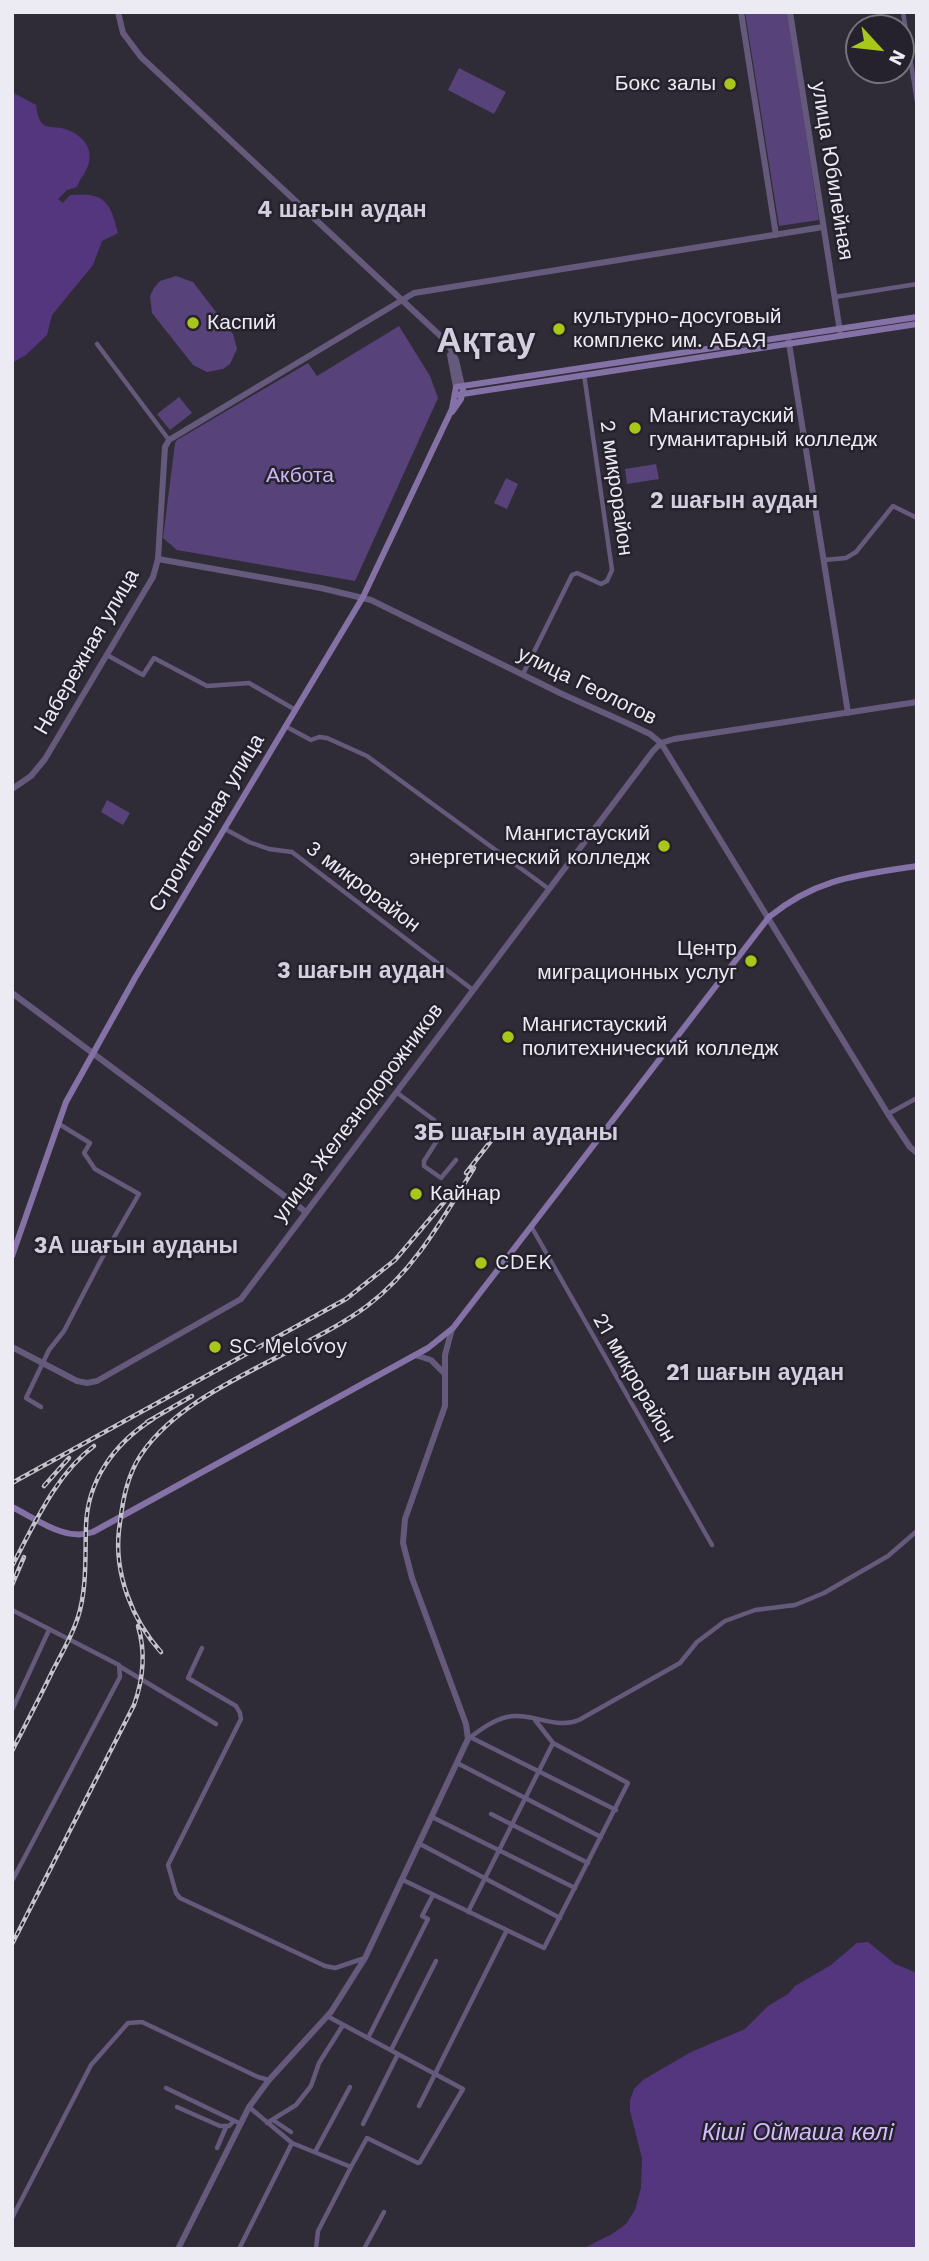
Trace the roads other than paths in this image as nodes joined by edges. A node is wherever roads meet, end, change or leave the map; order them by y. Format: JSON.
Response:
{"nodes":[{"id":1,"x":118,"y":12,"type":"edge"},
{"id":2,"x":741,"y":12,"type":"edge"},
{"id":3,"x":790,"y":12,"type":"edge"},
{"id":4,"x":902,"y":12,"type":"edge"},
{"id":5,"x":917,"y":102,"type":"edge"},
{"id":6,"x":823,"y":227,"type":"junction"},
{"id":7,"x":776,"y":235,"type":"junction"},
{"id":8,"x":917,"y":284,"type":"edge"},
{"id":9,"x":835,"y":298,"type":"junction"},
{"id":10,"x":401,"y":300,"type":"junction"},
{"id":11,"x":916,"y":321,"type":"edge"},
{"id":12,"x":840,"y":332,"type":"junction"},
{"id":13,"x":789,"y":340,"type":"junction"},
{"id":14,"x":97,"y":344,"type":"dead end"},
{"id":15,"x":584,"y":371,"type":"junction"},
{"id":16,"x":459,"y":390,"type":"junction"},
{"id":17,"x":169,"y":440,"type":"junction"},
{"id":18,"x":917,"y":518,"type":"edge"},
{"id":19,"x":158,"y":559,"type":"junction"},
{"id":20,"x":824,"y":561,"type":"junction"},
{"id":21,"x":363,"y":597,"type":"junction"},
{"id":22,"x":107,"y":655,"type":"junction"},
{"id":23,"x":523,"y":674,"type":"junction"},
{"id":24,"x":917,"y":702,"type":"edge"},
{"id":25,"x":295,"y":709,"type":"junction"},
{"id":26,"x":848,"y":713,"type":"junction"},
{"id":27,"x":285,"y":726,"type":"junction"},
{"id":28,"x":661,"y":743,"type":"junction"},
{"id":29,"x":12,"y":789,"type":"edge"},
{"id":30,"x":225,"y":829,"type":"junction"},
{"id":31,"x":917,"y":866,"type":"edge"},
{"id":32,"x":549,"y":889,"type":"junction"},
{"id":33,"x":769,"y":917,"type":"junction"},
{"id":34,"x":473,"y":990,"type":"junction"},
{"id":35,"x":12,"y":993,"type":"edge"},
{"id":36,"x":92,"y":1053,"type":"junction"},
{"id":37,"x":396,"y":1092,"type":"junction"},
{"id":38,"x":917,"y":1097,"type":"edge"},
{"id":39,"x":888,"y":1114,"type":"junction"},
{"id":40,"x":59,"y":1124,"type":"junction"},
{"id":41,"x":917,"y":1153,"type":"edge"},
{"id":42,"x":456,"y":1160,"type":"dead end"},
{"id":43,"x":306,"y":1212,"type":"junction"},
{"id":44,"x":531,"y":1225,"type":"junction"},
{"id":45,"x":12,"y":1256,"type":"edge"},
{"id":46,"x":453,"y":1328,"type":"junction"},
{"id":47,"x":12,"y":1347,"type":"edge"},
{"id":48,"x":415,"y":1355,"type":"junction"},
{"id":49,"x":42,"y":1363,"type":"junction"},
{"id":50,"x":445,"y":1374,"type":"junction"},
{"id":51,"x":41,"y":1407,"type":"dead end"},
{"id":52,"x":12,"y":1507,"type":"edge"},
{"id":53,"x":917,"y":1531,"type":"edge"},
{"id":54,"x":712,"y":1545,"type":"dead end"},
{"id":55,"x":12,"y":1610,"type":"edge"},
{"id":56,"x":49,"y":1630,"type":"junction"},
{"id":57,"x":202,"y":1648,"type":"dead end"},
{"id":58,"x":119,"y":1665,"type":"junction"},
{"id":59,"x":12,"y":1710,"type":"edge"},
{"id":60,"x":535,"y":1720,"type":"junction"},
{"id":61,"x":216,"y":1724,"type":"dead end"},
{"id":62,"x":469,"y":1738,"type":"junction"},
{"id":63,"x":553,"y":1742,"type":"junction"},
{"id":64,"x":457,"y":1763,"type":"junction"},
{"id":65,"x":539,"y":1772,"type":"junction"},
{"id":66,"x":525,"y":1798,"type":"junction"},
{"id":67,"x":616,"y":1810,"type":"junction"},
{"id":68,"x":491,"y":1814,"type":"dead end"},
{"id":69,"x":432,"y":1817,"type":"junction"},
{"id":70,"x":512,"y":1824,"type":"junction"},
{"id":71,"x":601,"y":1837,"type":"junction"},
{"id":72,"x":420,"y":1844,"type":"junction"},
{"id":73,"x":499,"y":1851,"type":"junction"},
{"id":74,"x":588,"y":1863,"type":"junction"},
{"id":75,"x":485,"y":1879,"type":"junction"},
{"id":76,"x":403,"y":1880,"type":"junction"},
{"id":77,"x":12,"y":1881,"type":"edge"},
{"id":78,"x":575,"y":1888,"type":"junction"},
{"id":79,"x":433,"y":1895,"type":"junction"},
{"id":80,"x":468,"y":1912,"type":"junction"},
{"id":81,"x":560,"y":1918,"type":"junction"},
{"id":82,"x":507,"y":1930,"type":"junction"},
{"id":83,"x":365,"y":1958,"type":"junction"},
{"id":84,"x":436,"y":1961,"type":"dead end"},
{"id":85,"x":327,"y":2016,"type":"junction"},
{"id":86,"x":344,"y":2025,"type":"junction"},
{"id":87,"x":368,"y":2038,"type":"junction"},
{"id":88,"x":391,"y":2050,"type":"junction"},
{"id":89,"x":398,"y":2054,"type":"junction"},
{"id":90,"x":435,"y":2074,"type":"junction"},
{"id":91,"x":269,"y":2080,"type":"junction"},
{"id":92,"x":350,"y":2087,"type":"dead end"},
{"id":93,"x":166,"y":2088,"type":"dead end"},
{"id":94,"x":419,"y":2106,"type":"dead end"},
{"id":95,"x":177,"y":2107,"type":"dead end"},
{"id":96,"x":249,"y":2107,"type":"junction"},
{"id":97,"x":270,"y":2121,"type":"junction"},
{"id":98,"x":238,"y":2122,"type":"junction"},
{"id":99,"x":363,"y":2124,"type":"dead end"},
{"id":100,"x":226,"y":2127,"type":"junction"},
{"id":101,"x":291,"y":2132,"type":"dead end"},
{"id":102,"x":292,"y":2143,"type":"junction"},
{"id":103,"x":216,"y":2148,"type":"dead end"},
{"id":104,"x":315,"y":2152,"type":"junction"},
{"id":105,"x":351,"y":2167,"type":"junction"},
{"id":106,"x":384,"y":2212,"type":"dead end"},
{"id":107,"x":12,"y":2218,"type":"edge"},
{"id":108,"x":178,"y":2249,"type":"edge"},
{"id":109,"x":239,"y":2249,"type":"edge"},
{"id":110,"x":316,"y":2249,"type":"edge"},
{"id":111,"x":364,"y":2249,"type":"edge"}],
"edges":[{"from":1,"to":10,"type":"street"},
{"from":2,"to":7,"type":"street"},
{"from":3,"to":6,"type":"street","name":"улица Юбилейная"},
{"from":4,"to":5,"type":"street"},
{"from":6,"to":7,"type":"street"},
{"from":6,"to":9,"type":"street","name":"улица Юбилейная"},
{"from":7,"to":10,"type":"street"},
{"from":8,"to":9,"type":"street"},
{"from":9,"to":12,"type":"street","name":"улица Юбилейная"},
{"from":10,"to":16,"type":"street"},
{"from":10,"to":17,"type":"street"},
{"from":11,"to":12,"type":"main road"},
{"from":12,"to":13,"type":"main road"},
{"from":13,"to":15,"type":"main road"},
{"from":13,"to":20,"type":"street"},
{"from":14,"to":17,"type":"street"},
{"from":15,"to":16,"type":"main road"},
{"from":15,"to":23,"type":"street","name":"2 микрорайон"},
{"from":16,"to":21,"type":"main road","name":"Строительная улица"},
{"from":17,"to":19,"type":"street","name":"Набережная улица"},
{"from":18,"to":20,"type":"street"},
{"from":19,"to":21,"type":"street","name":"улица Геологов"},
{"from":19,"to":22,"type":"street","name":"Набережная улица"},
{"from":20,"to":26,"type":"street"},
{"from":21,"to":23,"type":"street","name":"улица Геологов"},
{"from":21,"to":25,"type":"main road","name":"Строительная улица"},
{"from":22,"to":25,"type":"street"},
{"from":22,"to":29,"type":"street","name":"Набережная улица"},
{"from":23,"to":28,"type":"street","name":"улица Геологов"},
{"from":24,"to":26,"type":"street"},
{"from":25,"to":27,"type":"main road","name":"Строительная улица"},
{"from":26,"to":28,"type":"street"},
{"from":27,"to":30,"type":"main road","name":"Строительная улица"},
{"from":27,"to":32,"type":"street"},
{"from":28,"to":32,"type":"street","name":"улица Железнодорожников"},
{"from":28,"to":33,"type":"street","name":"улица Геологов"},
{"from":30,"to":34,"type":"street","name":"3 микрорайон"},
{"from":30,"to":36,"type":"main road","name":"Строительная улица"},
{"from":31,"to":33,"type":"main road"},
{"from":32,"to":34,"type":"street","name":"улица Железнодорожников"},
{"from":33,"to":39,"type":"street","name":"улица Геологов"},
{"from":33,"to":44,"type":"main road"},
{"from":34,"to":37,"type":"street","name":"улица Железнодорожников"},
{"from":35,"to":36,"type":"street"},
{"from":36,"to":40,"type":"main road","name":"Строительная улица"},
{"from":36,"to":43,"type":"street"},
{"from":37,"to":42,"type":"street"},
{"from":37,"to":43,"type":"street","name":"улица Железнодорожников"},
{"from":38,"to":39,"type":"street"},
{"from":39,"to":41,"type":"street","name":"улица Геологов"},
{"from":40,"to":45,"type":"main road","name":"Строительная улица"},
{"from":40,"to":49,"type":"street"},
{"from":43,"to":49,"type":"street","name":"улица Железнодорожников"},
{"from":44,"to":46,"type":"main road"},
{"from":44,"to":54,"type":"street","name":"21 микрорайон"},
{"from":46,"to":48,"type":"main road"},
{"from":46,"to":50,"type":"street"},
{"from":47,"to":49,"type":"street","name":"улица Железнодорожников"},
{"from":48,"to":50,"type":"street"},
{"from":48,"to":52,"type":"main road"},
{"from":49,"to":51,"type":"street"},
{"from":50,"to":62,"type":"street"},
{"from":53,"to":60,"type":"street"},
{"from":55,"to":56,"type":"street"},
{"from":56,"to":58,"type":"street"},
{"from":56,"to":59,"type":"street"},
{"from":57,"to":83,"type":"street"},
{"from":58,"to":61,"type":"street"},
{"from":58,"to":77,"type":"street"},
{"from":60,"to":62,"type":"street"},
{"from":60,"to":63,"type":"street"},
{"from":62,"to":64,"type":"street"},
{"from":62,"to":65,"type":"street"},
{"from":63,"to":65,"type":"street"},
{"from":63,"to":67,"type":"street"},
{"from":64,"to":66,"type":"street"},
{"from":64,"to":69,"type":"street"},
{"from":65,"to":66,"type":"street"},
{"from":65,"to":67,"type":"street"},
{"from":66,"to":70,"type":"street"},
{"from":66,"to":71,"type":"street"},
{"from":67,"to":71,"type":"street"},
{"from":68,"to":70,"type":"street"},
{"from":69,"to":72,"type":"street"},
{"from":69,"to":73,"type":"street"},
{"from":70,"to":73,"type":"street"},
{"from":70,"to":74,"type":"street"},
{"from":71,"to":74,"type":"street"},
{"from":72,"to":75,"type":"street"},
{"from":72,"to":76,"type":"street"},
{"from":73,"to":75,"type":"street"},
{"from":73,"to":78,"type":"street"},
{"from":74,"to":78,"type":"street"},
{"from":75,"to":80,"type":"street"},
{"from":75,"to":81,"type":"street"},
{"from":76,"to":79,"type":"street"},
{"from":76,"to":83,"type":"street"},
{"from":78,"to":81,"type":"street"},
{"from":79,"to":80,"type":"street"},
{"from":79,"to":87,"type":"street"},
{"from":80,"to":82,"type":"street"},
{"from":81,"to":82,"type":"street"},
{"from":82,"to":90,"type":"street"},
{"from":83,"to":85,"type":"street"},
{"from":84,"to":88,"type":"street"},
{"from":85,"to":86,"type":"street"},
{"from":85,"to":91,"type":"street"},
{"from":86,"to":87,"type":"street"},
{"from":86,"to":97,"type":"street"},
{"from":87,"to":88,"type":"street"},
{"from":88,"to":89,"type":"street"},
{"from":89,"to":90,"type":"street"},
{"from":89,"to":99,"type":"street"},
{"from":90,"to":94,"type":"street"},
{"from":90,"to":105,"type":"street"},
{"from":91,"to":96,"type":"street"},
{"from":91,"to":107,"type":"street"},
{"from":92,"to":104,"type":"street"},
{"from":93,"to":98,"type":"street"},
{"from":95,"to":100,"type":"street"},
{"from":96,"to":97,"type":"street"},
{"from":96,"to":98,"type":"street"},
{"from":97,"to":101,"type":"street"},
{"from":97,"to":102,"type":"street"},
{"from":98,"to":100,"type":"street"},
{"from":98,"to":108,"type":"street"},
{"from":100,"to":103,"type":"street"},
{"from":102,"to":104,"type":"street"},
{"from":102,"to":109,"type":"street"},
{"from":104,"to":105,"type":"street"},
{"from":105,"to":110,"type":"street"},
{"from":106,"to":111,"type":"street"}]}
